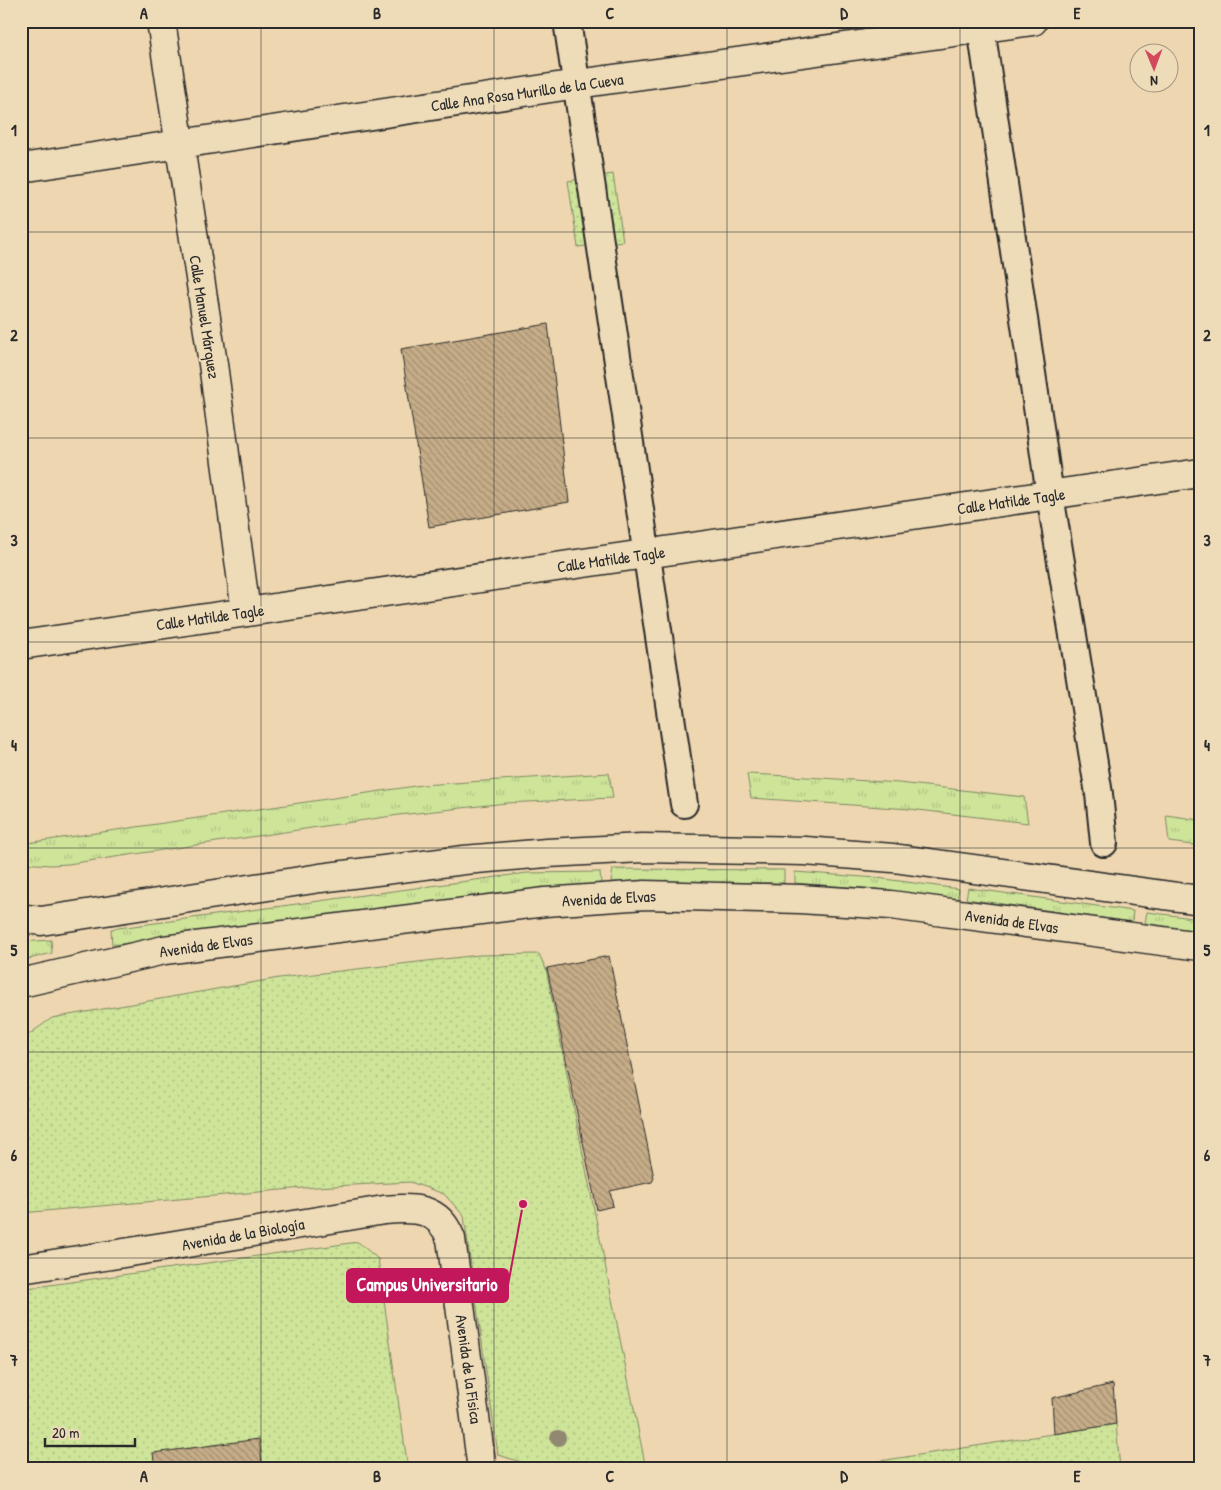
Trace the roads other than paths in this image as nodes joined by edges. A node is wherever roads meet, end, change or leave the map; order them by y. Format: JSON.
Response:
{"nodes":[{"id":1,"x":161,"y":21,"type":"edge"},
{"id":2,"x":567,"y":21,"type":"edge"},
{"id":3,"x":1033,"y":21,"type":"edge"},
{"id":4,"x":980,"y":25,"type":"edge"},
{"id":5,"x":577,"y":84,"type":"junction"},
{"id":6,"x":178,"y":144,"type":"junction"},
{"id":7,"x":21,"y":168,"type":"edge"},
{"id":8,"x":1200,"y":473,"type":"edge"},
{"id":9,"x":1050,"y":495,"type":"junction"},
{"id":10,"x":648,"y":554,"type":"junction"},
{"id":11,"x":246,"y":612,"type":"junction"},
{"id":12,"x":21,"y":645,"type":"edge"},
{"id":13,"x":684,"y":804,"type":"dead end"},
{"id":14,"x":1104,"y":843,"type":"dead end"},
{"id":15,"x":1200,"y":900,"type":"edge"},
{"id":16,"x":21,"y":918,"type":"edge"},
{"id":17,"x":1200,"y":946,"type":"edge"},
{"id":18,"x":21,"y":983,"type":"edge"},
{"id":19,"x":451,"y":1238,"type":"joint"},
{"id":20,"x":21,"y":1269,"type":"edge"},
{"id":21,"x":485,"y":1468,"type":"edge"}],
"edges":[{"from":1,"to":6,"type":"main road","name":"Calle Manuel Márquez"},
{"from":2,"to":5,"type":"street"},
{"from":3,"to":4,"type":"main road","name":"Calle Ana Rosa Murillo de la Cueva"},
{"from":4,"to":5,"type":"main road","name":"Calle Ana Rosa Murillo de la Cueva"},
{"from":4,"to":9,"type":"street"},
{"from":5,"to":6,"type":"main road","name":"Calle Ana Rosa Murillo de la Cueva"},
{"from":5,"to":10,"type":"street"},
{"from":6,"to":7,"type":"main road","name":"Calle Ana Rosa Murillo de la Cueva"},
{"from":6,"to":11,"type":"main road","name":"Calle Manuel Márquez"},
{"from":8,"to":9,"type":"main road","name":"Calle Matilde Tagle"},
{"from":9,"to":10,"type":"main road","name":"Calle Matilde Tagle"},
{"from":9,"to":14,"type":"street"},
{"from":10,"to":11,"type":"main road","name":"Calle Matilde Tagle"},
{"from":10,"to":13,"type":"street"},
{"from":11,"to":12,"type":"main road","name":"Calle Matilde Tagle"},
{"from":15,"to":16,"type":"main road"},
{"from":17,"to":18,"type":"main road","name":"Avenida de Elvas"},
{"from":19,"to":20,"type":"main road","name":"Avenida de la Biología"},
{"from":19,"to":21,"type":"main road","name":"Avenida de la Física"}]}
